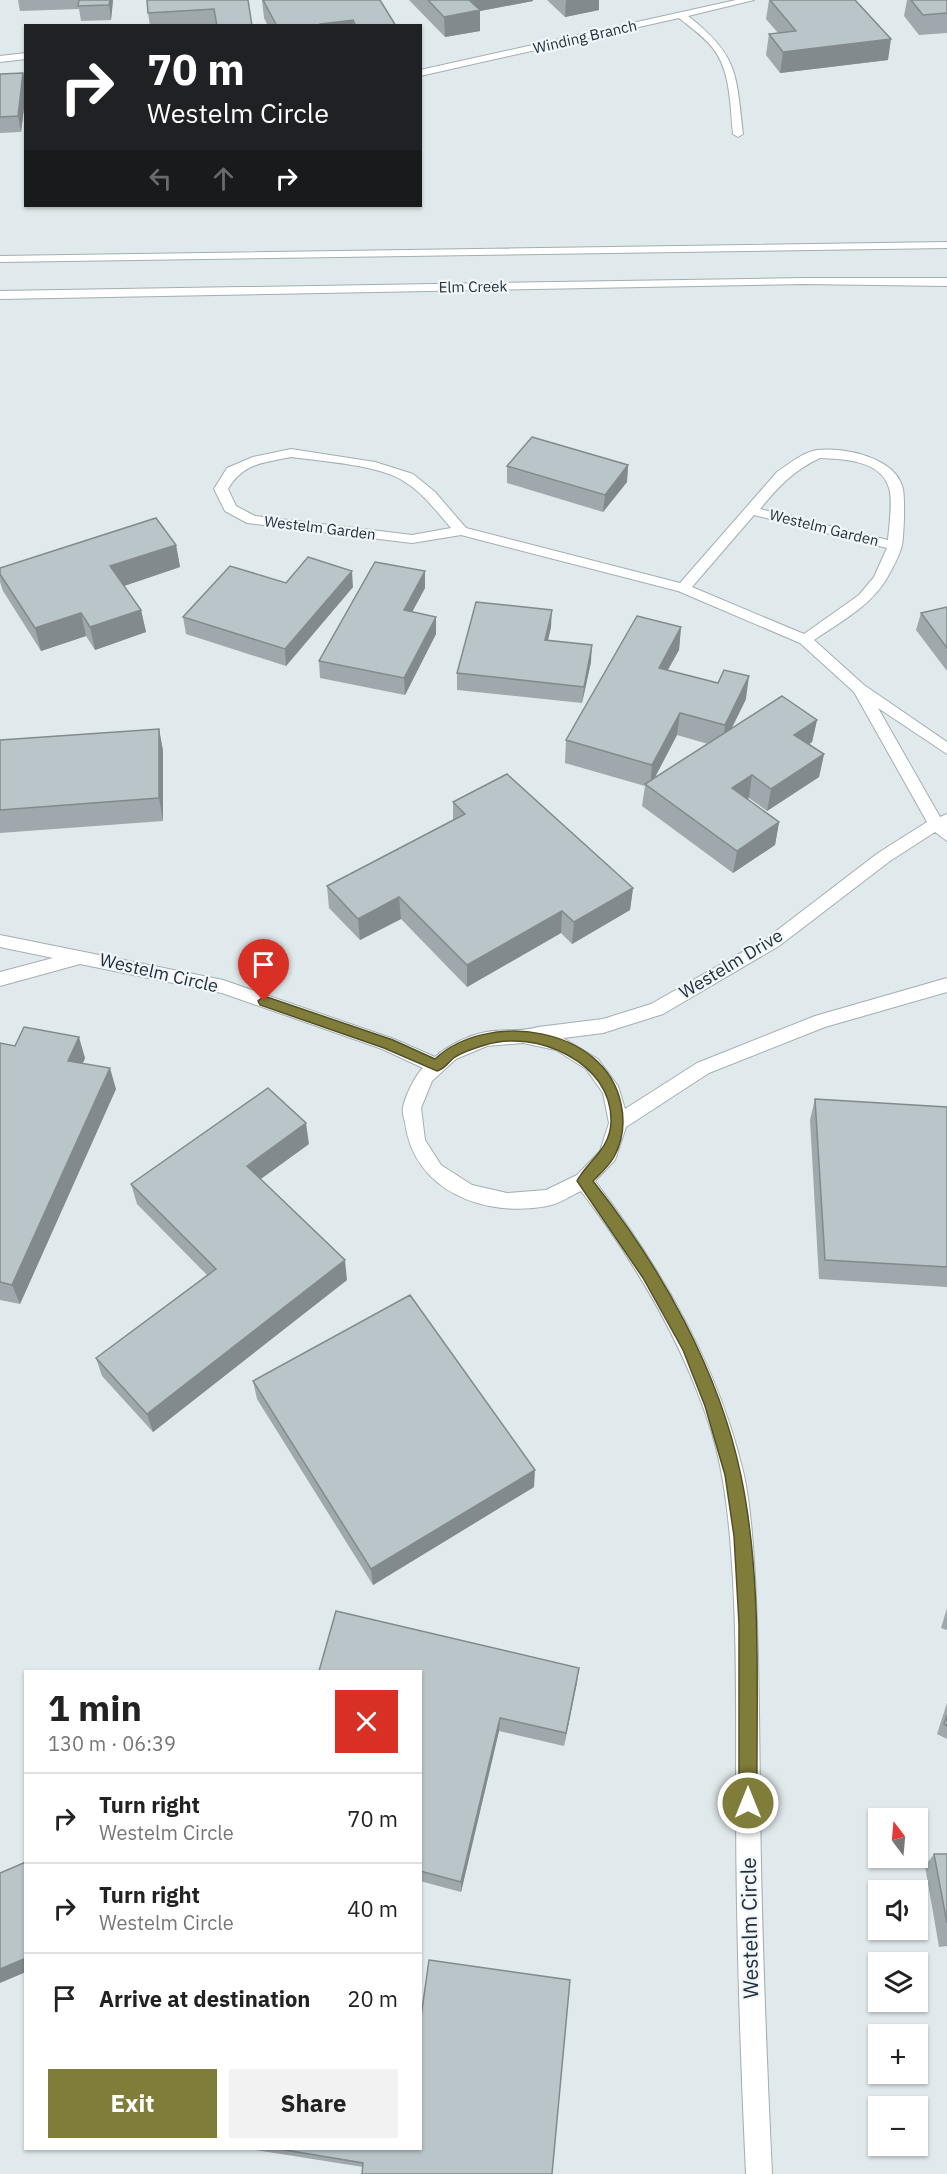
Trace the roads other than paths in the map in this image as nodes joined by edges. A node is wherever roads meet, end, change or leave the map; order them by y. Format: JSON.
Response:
{"nodes":[{"id":1,"x":749,"y":0,"type":"edge"},
{"id":2,"x":681,"y":15,"type":"junction"},
{"id":3,"x":24,"y":56,"type":"edge"},
{"id":4,"x":0,"y":59,"type":"edge"},
{"id":5,"x":422,"y":73,"type":"edge"},
{"id":6,"x":738,"y":134,"type":"dead end"},
{"id":7,"x":947,"y":245,"type":"edge"},
{"id":8,"x":0,"y":259,"type":"edge"},
{"id":9,"x":947,"y":282,"type":"edge"},
{"id":10,"x":0,"y":295,"type":"edge"},
{"id":11,"x":753,"y":511,"type":"junction"},
{"id":12,"x":461,"y":531,"type":"junction"},
{"id":13,"x":895,"y":546,"type":"junction"},
{"id":14,"x":683,"y":588,"type":"junction"},
{"id":15,"x":805,"y":640,"type":"junction"},
{"id":16,"x":859,"y":688,"type":"junction"},
{"id":17,"x":947,"y":749,"type":"edge"},
{"id":18,"x":943,"y":826,"type":"edge"},
{"id":19,"x":0,"y":941,"type":"edge"},
{"id":20,"x":83,"y":956,"type":"junction"},
{"id":21,"x":0,"y":979,"type":"edge"},
{"id":22,"x":947,"y":985,"type":"edge"},
{"id":23,"x":523,"y":1036,"type":"junction"},
{"id":24,"x":437,"y":1066,"type":"junction"},
{"id":25,"x":618,"y":1123,"type":"junction"},
{"id":26,"x":584,"y":1181,"type":"junction"},
{"id":27,"x":759,"y":2174,"type":"edge"}],
"edges":[{"from":1,"to":2,"type":"street","name":"Winding Branch"},
{"from":2,"to":5,"type":"street","name":"Winding Branch"},
{"from":2,"to":6,"type":"street"},
{"from":3,"to":4,"type":"street"},
{"from":7,"to":8,"type":"street","name":"Elm Creek"},
{"from":9,"to":10,"type":"street","name":"Elm Creek"},
{"from":11,"to":13,"type":"street","name":"Westelm Garden"},
{"from":11,"to":13,"type":"street","name":"Westelm Garden"},
{"from":11,"to":14,"type":"street","name":"Westelm Garden"},
{"from":12,"to":12,"type":"street","name":"Westelm Garden"},
{"from":12,"to":14,"type":"street","name":"Westelm Garden"},
{"from":13,"to":15,"type":"street","name":"Westelm Garden"},
{"from":14,"to":15,"type":"street","name":"Westelm Garden"},
{"from":15,"to":16,"type":"street","name":"Westelm Garden"},
{"from":16,"to":17,"type":"street","name":"Westelm Garden"},
{"from":16,"to":18,"type":"street","name":"Westelm Garden"},
{"from":18,"to":23,"type":"street","name":"Westelm Drive"},
{"from":19,"to":20,"type":"street","name":"Westelm Circle"},
{"from":20,"to":21,"type":"street","name":"Westelm Circle"},
{"from":20,"to":24,"type":"street","name":"Westelm Circle"},
{"from":22,"to":25,"type":"street"},
{"from":23,"to":24,"type":"street"},
{"from":23,"to":25,"type":"street"},
{"from":24,"to":26,"type":"street"},
{"from":25,"to":26,"type":"street"},
{"from":26,"to":27,"type":"street","name":"Westelm Circle"}]}
